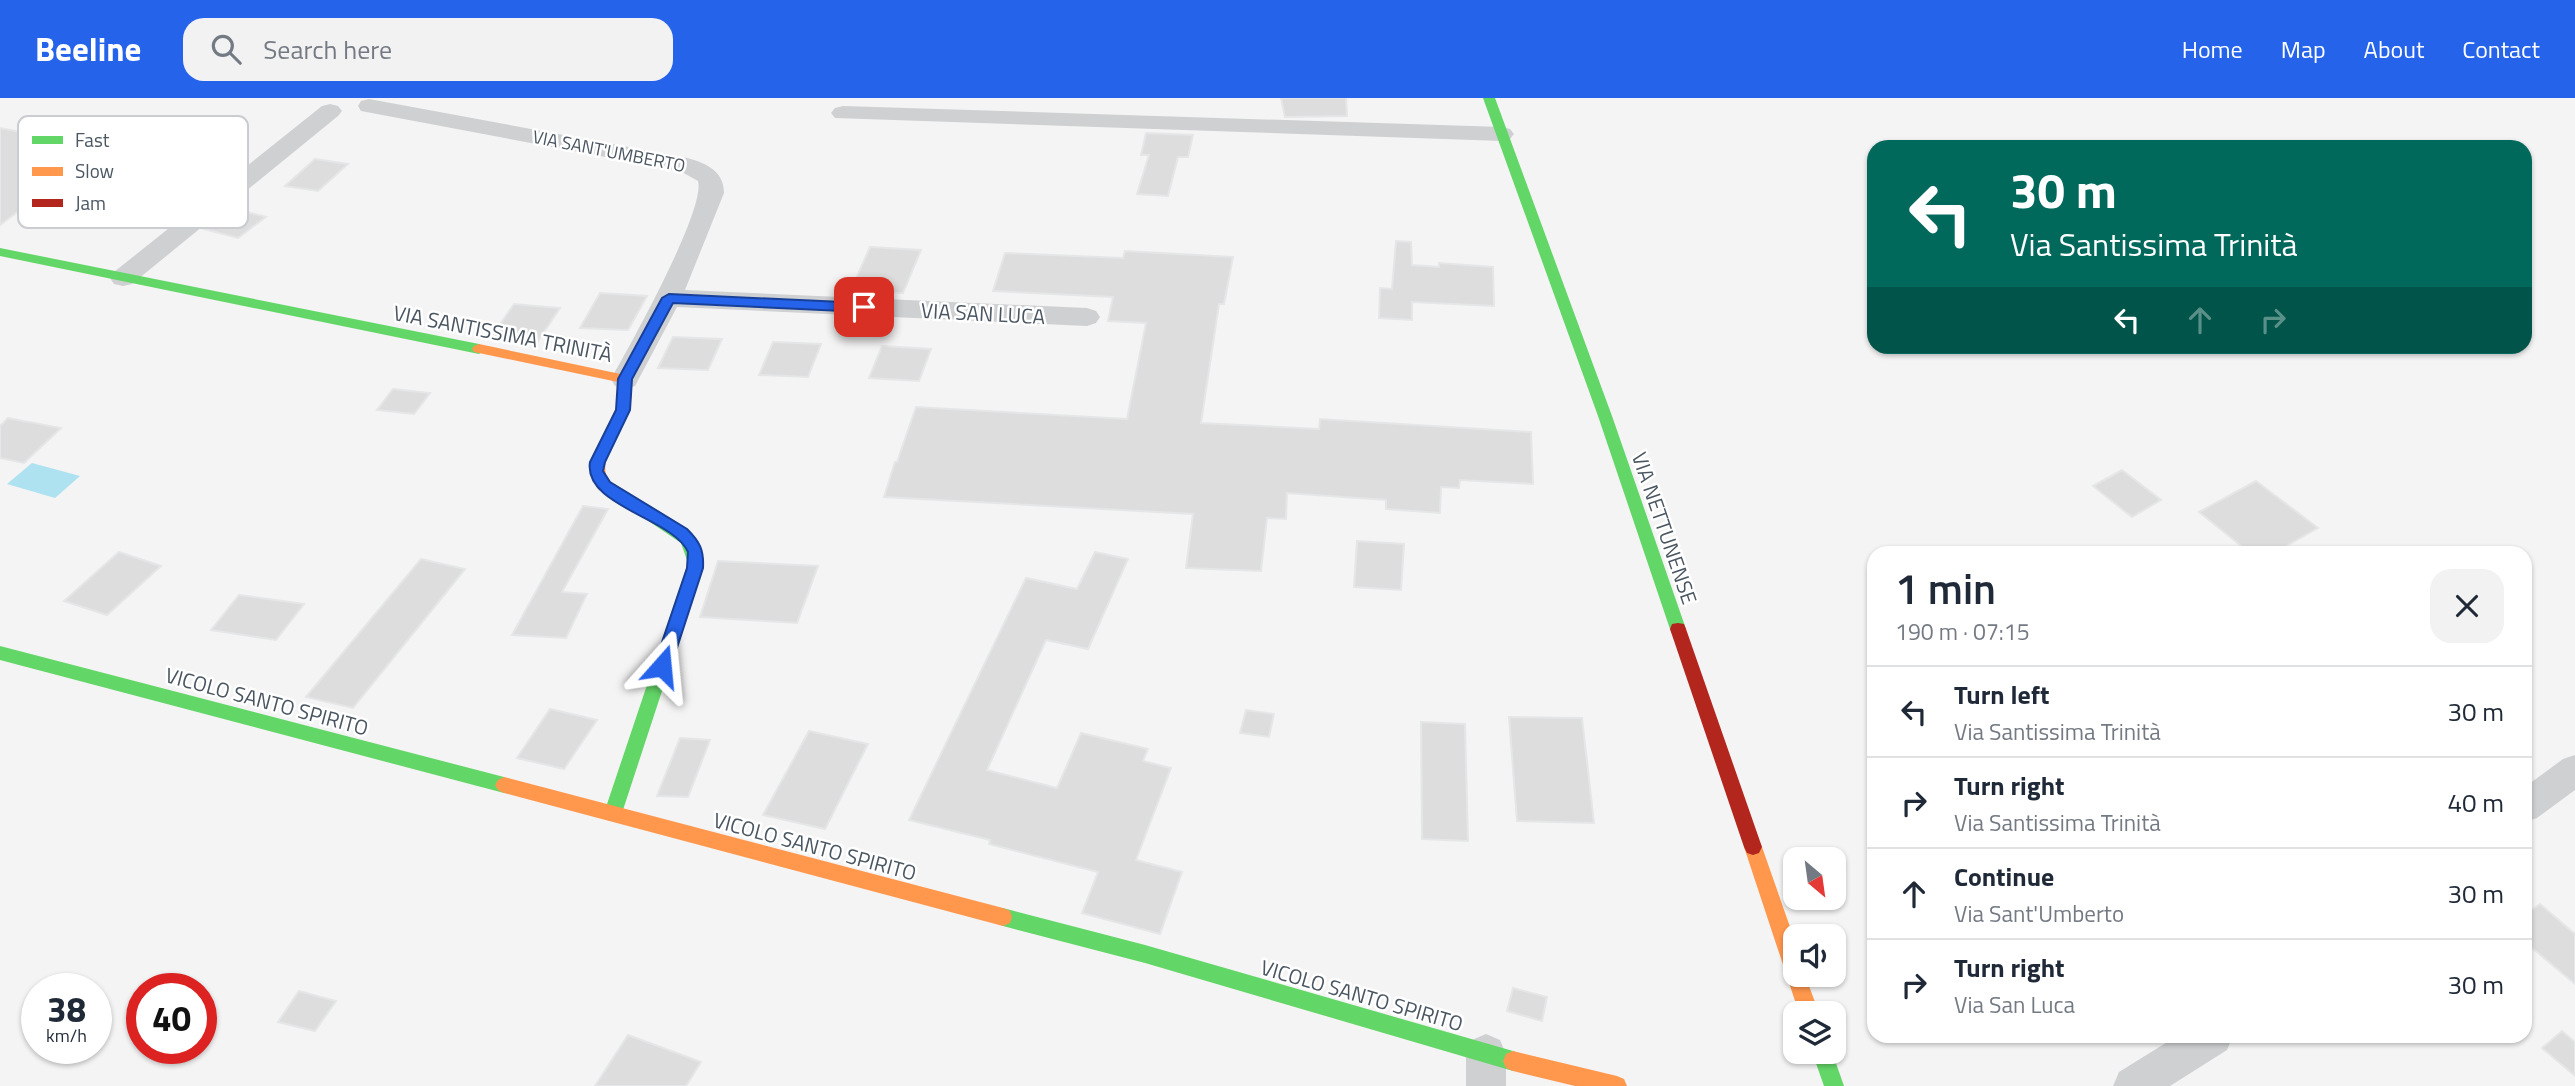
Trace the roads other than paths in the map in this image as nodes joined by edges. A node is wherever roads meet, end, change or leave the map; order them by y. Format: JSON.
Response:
{"nodes":[{"id":1,"x":1109,"y":98,"type":"edge"},
{"id":2,"x":1489,"y":98,"type":"edge"},
{"id":3,"x":369,"y":106,"type":"dead end"},
{"id":4,"x":330,"y":111,"type":"dead end"},
{"id":5,"x":843,"y":113,"type":"dead end"},
{"id":6,"x":1102,"y":121,"type":"junction"},
{"id":7,"x":1502,"y":134,"type":"junction"},
{"id":8,"x":248,"y":177,"type":"edge"},
{"id":9,"x":185,"y":228,"type":"edge"},
{"id":10,"x":0,"y":252,"type":"edge"},
{"id":11,"x":123,"y":278,"type":"junction"},
{"id":12,"x":669,"y":298,"type":"junction"},
{"id":13,"x":1087,"y":317,"type":"dead end"},
{"id":14,"x":625,"y":379,"type":"junction"},
{"id":15,"x":0,"y":653,"type":"edge"},
{"id":16,"x":2575,"y":770,"type":"edge"},
{"id":17,"x":2532,"y":802,"type":"edge"},
{"id":18,"x":613,"y":813,"type":"junction"},
{"id":19,"x":1783,"y":936,"type":"edge"},
{"id":20,"x":2202,"y":1043,"type":"edge"},
{"id":21,"x":1826,"y":1064,"type":"edge"},
{"id":22,"x":1486,"y":1070,"type":"edge"},
{"id":23,"x":1617,"y":1086,"type":"edge"},
{"id":24,"x":1834,"y":1086,"type":"edge"},
{"id":25,"x":2133,"y":1086,"type":"edge"}],
"edges":[{"from":1,"to":6,"type":"street"},
{"from":2,"to":7,"type":"street","name":"VIA NETTUNENSE"},
{"from":3,"to":12,"type":"street","name":"VIA SANT'UMBERTO"},
{"from":4,"to":8,"type":"street"},
{"from":5,"to":6,"type":"street"},
{"from":6,"to":7,"type":"street"},
{"from":7,"to":19,"type":"street","name":"VIA NETTUNENSE"},
{"from":9,"to":11,"type":"street"},
{"from":10,"to":11,"type":"street","name":"VIA SANTISSIMA TRINITÀ"},
{"from":11,"to":14,"type":"street","name":"VIA SANTISSIMA TRINITÀ"},
{"from":12,"to":13,"type":"street","name":"VIA SAN LUCA"},
{"from":12,"to":14,"type":"street","name":"VIA SANT'UMBERTO"},
{"from":14,"to":18,"type":"street","name":"VIA SANTISSIMA TRINITÀ"},
{"from":15,"to":18,"type":"street","name":"VICOLO SANTO SPIRITO"},
{"from":16,"to":17,"type":"street"},
{"from":18,"to":22,"type":"street","name":"VICOLO SANTO SPIRITO"},
{"from":20,"to":25,"type":"street"},
{"from":21,"to":24,"type":"street"},
{"from":22,"to":23,"type":"street","name":"VICOLO SANTO SPIRITO"}]}
